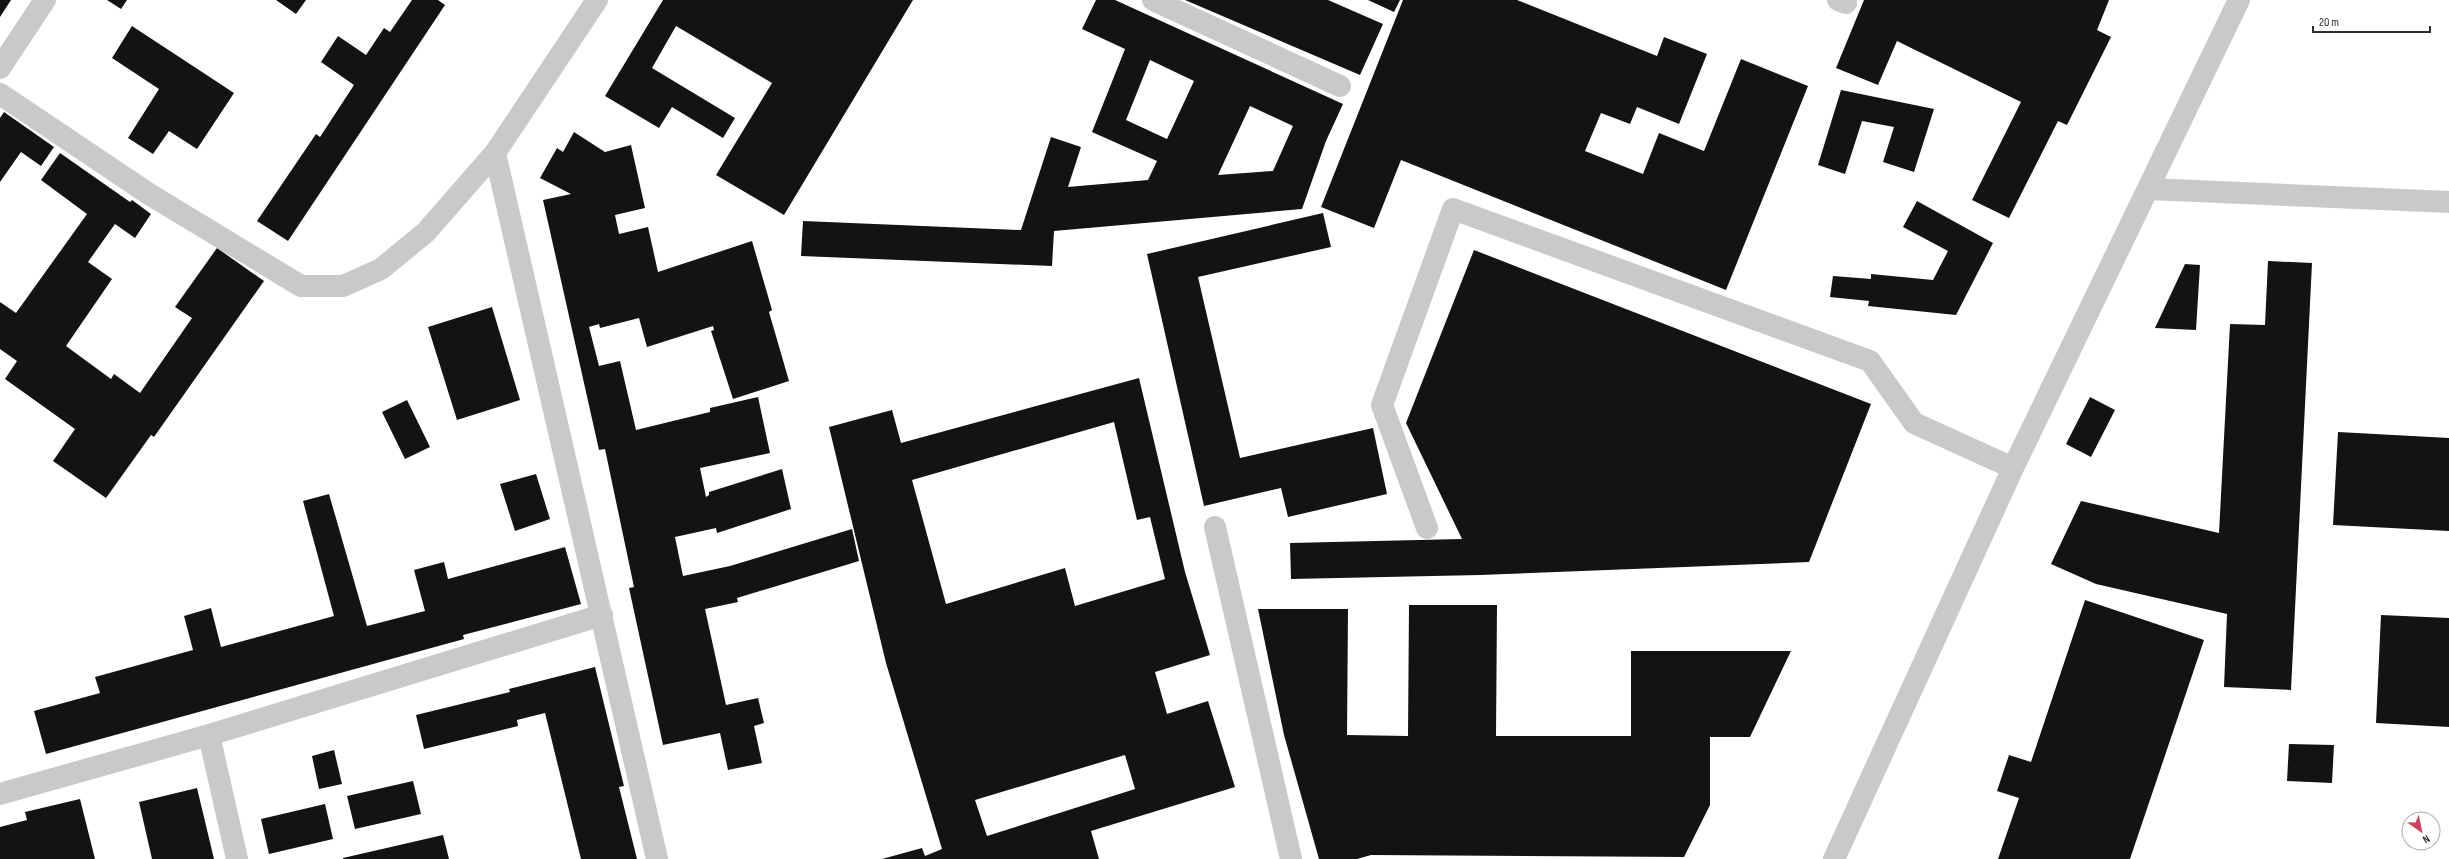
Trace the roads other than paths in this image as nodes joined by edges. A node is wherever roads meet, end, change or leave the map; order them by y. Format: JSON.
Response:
{"nodes":[{"id":1,"x":45,"y":0,"type":"edge"},
{"id":2,"x":597,"y":0,"type":"edge"},
{"id":3,"x":1153,"y":0,"type":"edge"},
{"id":4,"x":2239,"y":0,"type":"edge"},
{"id":5,"x":0,"y":68,"type":"edge"},
{"id":6,"x":1340,"y":86,"type":"dead end"},
{"id":7,"x":0,"y":94,"type":"edge"},
{"id":8,"x":495,"y":152,"type":"junction"},
{"id":9,"x":2148,"y":189,"type":"junction"},
{"id":10,"x":2449,"y":202,"type":"edge"},
{"id":11,"x":2013,"y":468,"type":"junction"},
{"id":12,"x":1215,"y":527,"type":"dead end"},
{"id":13,"x":1427,"y":528,"type":"dead end"},
{"id":14,"x":602,"y":616,"type":"junction"},
{"id":15,"x":209,"y":735,"type":"junction"},
{"id":16,"x":0,"y":794,"type":"edge"},
{"id":17,"x":237,"y":859,"type":"edge"},
{"id":18,"x":657,"y":859,"type":"edge"},
{"id":19,"x":1291,"y":859,"type":"edge"},
{"id":20,"x":1834,"y":859,"type":"edge"}],
"edges":[{"from":1,"to":5,"type":"street"},
{"from":2,"to":8,"type":"street"},
{"from":3,"to":6,"type":"street"},
{"from":4,"to":9,"type":"street"},
{"from":7,"to":8,"type":"street"},
{"from":8,"to":14,"type":"street"},
{"from":9,"to":10,"type":"street"},
{"from":9,"to":11,"type":"street"},
{"from":11,"to":13,"type":"street"},
{"from":11,"to":20,"type":"street"},
{"from":12,"to":19,"type":"street"},
{"from":14,"to":15,"type":"street"},
{"from":14,"to":18,"type":"street"},
{"from":15,"to":16,"type":"street"},
{"from":15,"to":17,"type":"street"}]}
